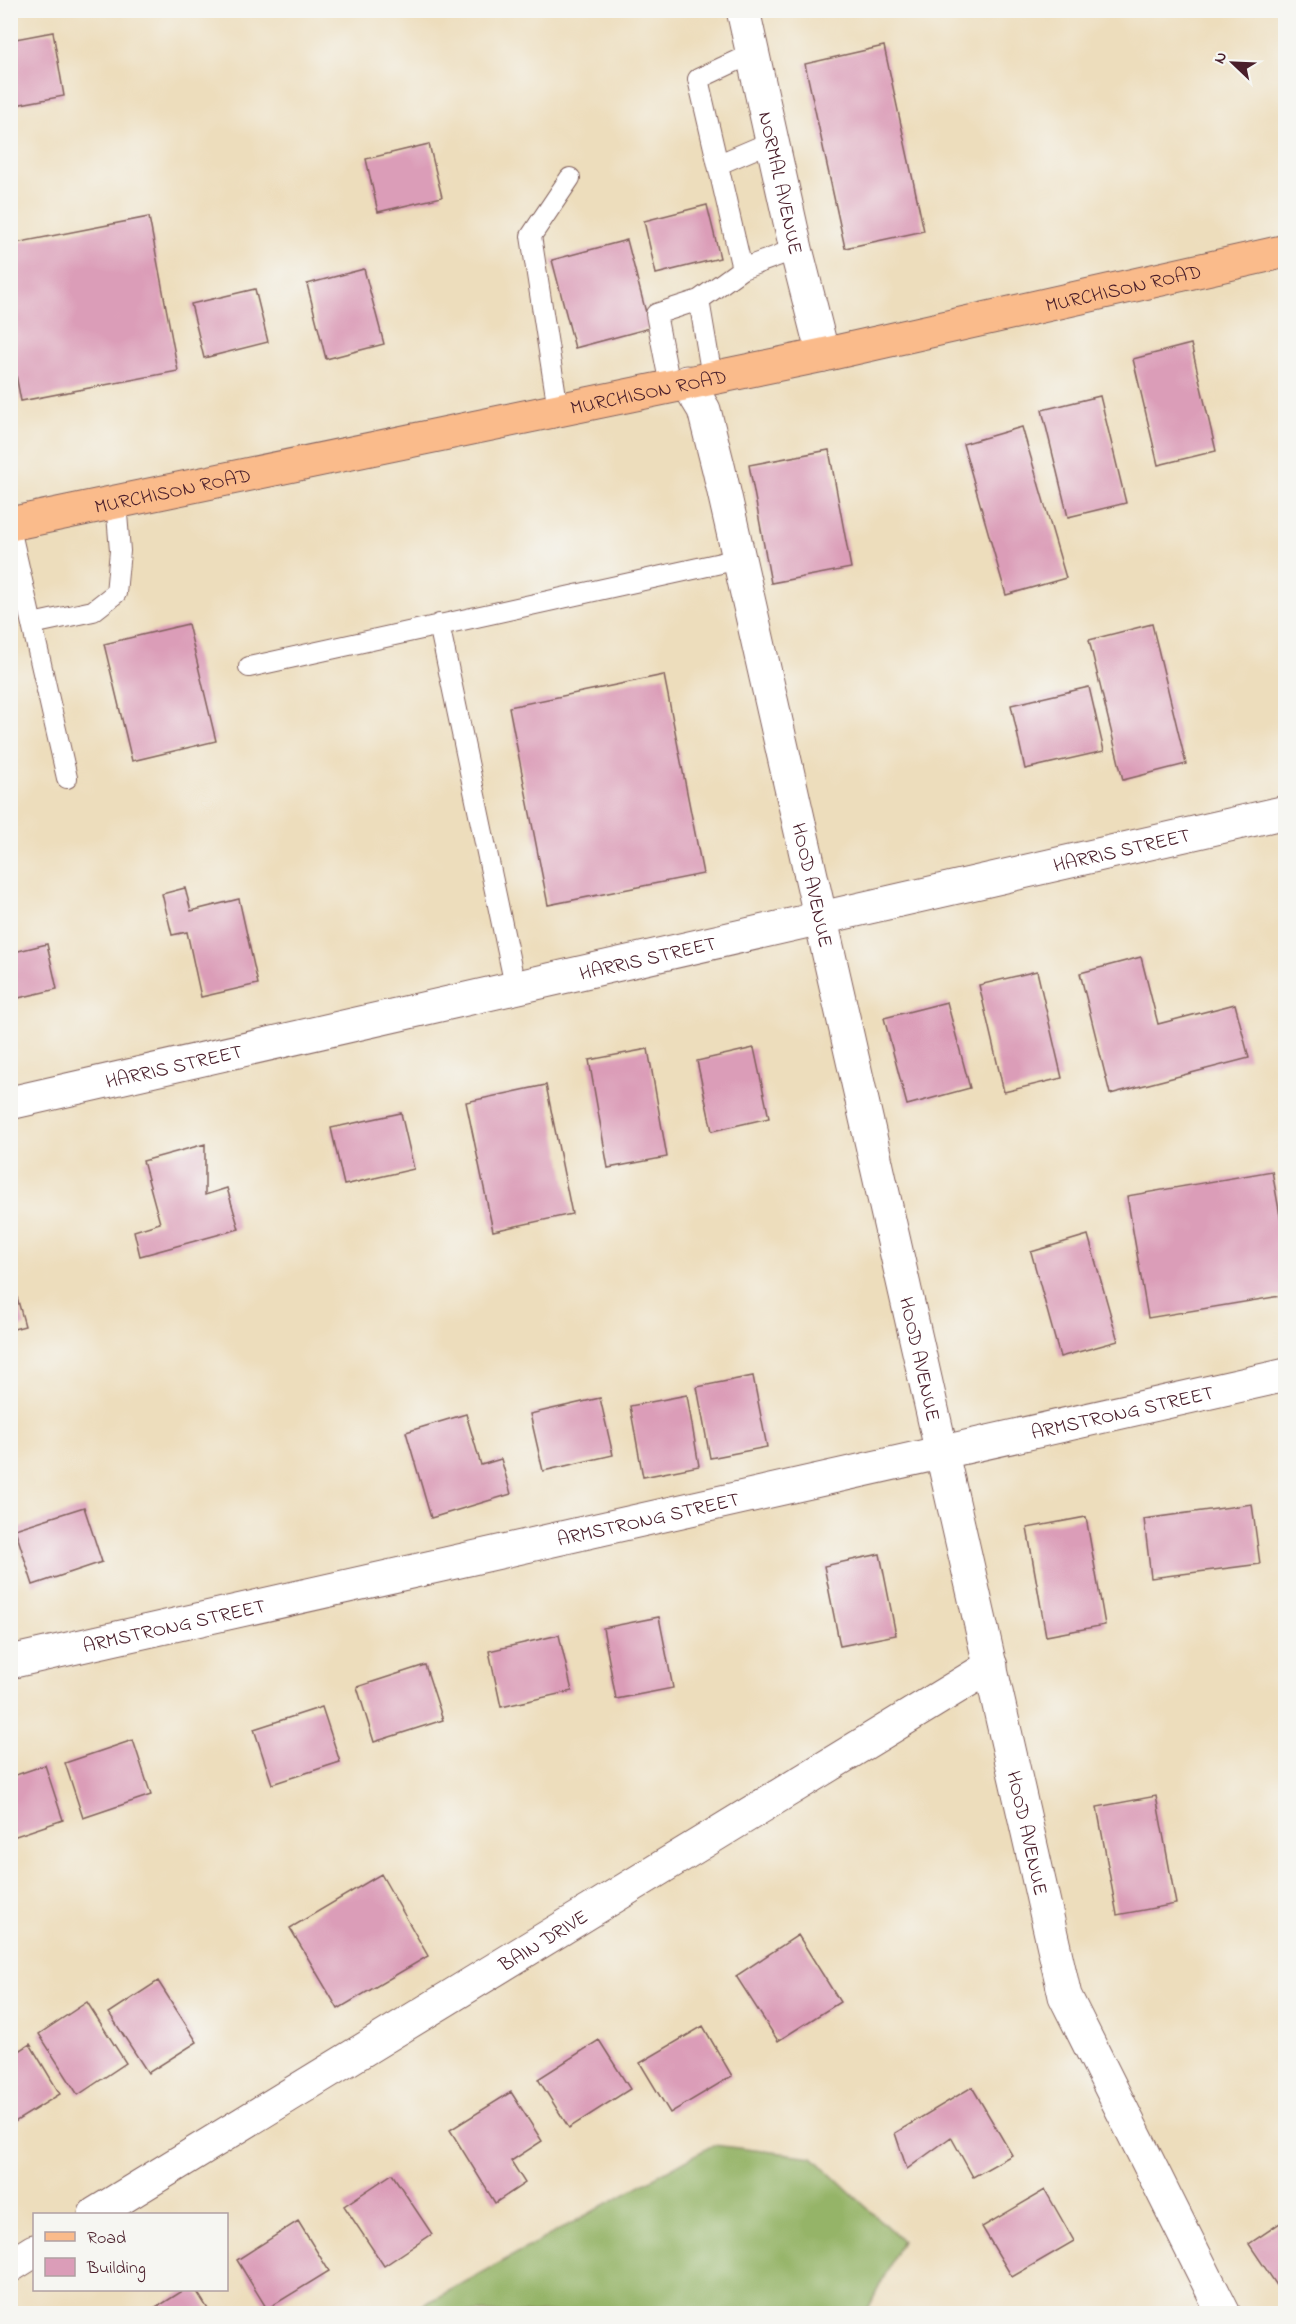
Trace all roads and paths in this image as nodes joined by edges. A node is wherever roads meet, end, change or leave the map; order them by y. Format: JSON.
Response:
{"nodes":[{"id":1,"x":743,"y":10,"type":"edge"},
{"id":2,"x":753,"y":53,"type":"junction"},
{"id":3,"x":774,"y":141,"type":"junction"},
{"id":4,"x":719,"y":165,"type":"junction"},
{"id":5,"x":570,"y":178,"type":"dead end"},
{"id":6,"x":796,"y":249,"type":"junction"},
{"id":7,"x":1286,"y":251,"type":"edge"},
{"id":8,"x":742,"y":269,"type":"junction"},
{"id":9,"x":699,"y":300,"type":"junction"},
{"id":10,"x":823,"y":355,"type":"junction"},
{"id":11,"x":690,"y":381,"type":"junction"},
{"id":12,"x":558,"y":409,"type":"junction"},
{"id":13,"x":116,"y":502,"type":"junction"},
{"id":14,"x":10,"y":526,"type":"edge"},
{"id":15,"x":739,"y":559,"type":"junction"},
{"id":16,"x":32,"y":624,"type":"junction"},
{"id":17,"x":439,"y":624,"type":"junction"},
{"id":18,"x":249,"y":667,"type":"dead end"},
{"id":19,"x":67,"y":778,"type":"dead end"},
{"id":20,"x":1286,"y":812,"type":"edge"},
{"id":21,"x":819,"y":918,"type":"junction"},
{"id":22,"x":515,"y":986,"type":"junction"},
{"id":23,"x":10,"y":1103,"type":"edge"},
{"id":24,"x":1286,"y":1375,"type":"edge"},
{"id":25,"x":943,"y":1452,"type":"junction"},
{"id":26,"x":10,"y":1662,"type":"edge"},
{"id":27,"x":991,"y":1666,"type":"junction"},
{"id":28,"x":97,"y":2213,"type":"edge"},
{"id":29,"x":33,"y":2252,"type":"edge"},
{"id":30,"x":10,"y":2266,"type":"edge"},
{"id":31,"x":1224,"y":2313,"type":"edge"}],
"edges":[{"from":1,"to":2,"type":"street","name":"NORMAL AVENUE"},
{"from":2,"to":3,"type":"street","name":"NORMAL AVENUE"},
{"from":2,"to":4,"type":"lane"},
{"from":3,"to":4,"type":"lane"},
{"from":3,"to":6,"type":"street","name":"NORMAL AVENUE"},
{"from":4,"to":8,"type":"lane"},
{"from":5,"to":12,"type":"lane"},
{"from":6,"to":8,"type":"lane"},
{"from":6,"to":10,"type":"street","name":"NORMAL AVENUE"},
{"from":7,"to":10,"type":"main road","name":"MURCHISON ROAD"},
{"from":8,"to":9,"type":"lane"},
{"from":9,"to":11,"type":"lane"},
{"from":9,"to":11,"type":"lane"},
{"from":10,"to":11,"type":"main road","name":"MURCHISON ROAD"},
{"from":11,"to":12,"type":"main road","name":"MURCHISON ROAD"},
{"from":11,"to":15,"type":"street","name":"HOOD AVENUE"},
{"from":12,"to":13,"type":"main road","name":"MURCHISON ROAD"},
{"from":13,"to":14,"type":"main road","name":"MURCHISON ROAD"},
{"from":13,"to":16,"type":"lane"},
{"from":14,"to":16,"type":"lane"},
{"from":15,"to":17,"type":"lane"},
{"from":15,"to":21,"type":"street","name":"HOOD AVENUE"},
{"from":16,"to":19,"type":"lane"},
{"from":17,"to":18,"type":"lane"},
{"from":17,"to":22,"type":"lane"},
{"from":20,"to":21,"type":"street","name":"HARRIS STREET"},
{"from":21,"to":22,"type":"street","name":"HARRIS STREET"},
{"from":21,"to":25,"type":"street","name":"HOOD AVENUE"},
{"from":22,"to":23,"type":"street","name":"HARRIS STREET"},
{"from":24,"to":25,"type":"street","name":"ARMSTRONG STREET"},
{"from":25,"to":26,"type":"street","name":"ARMSTRONG STREET"},
{"from":25,"to":27,"type":"street","name":"HOOD AVENUE"},
{"from":27,"to":28,"type":"street","name":"BAIN DRIVE"},
{"from":27,"to":31,"type":"street","name":"HOOD AVENUE"},
{"from":29,"to":30,"type":"street"}]}
